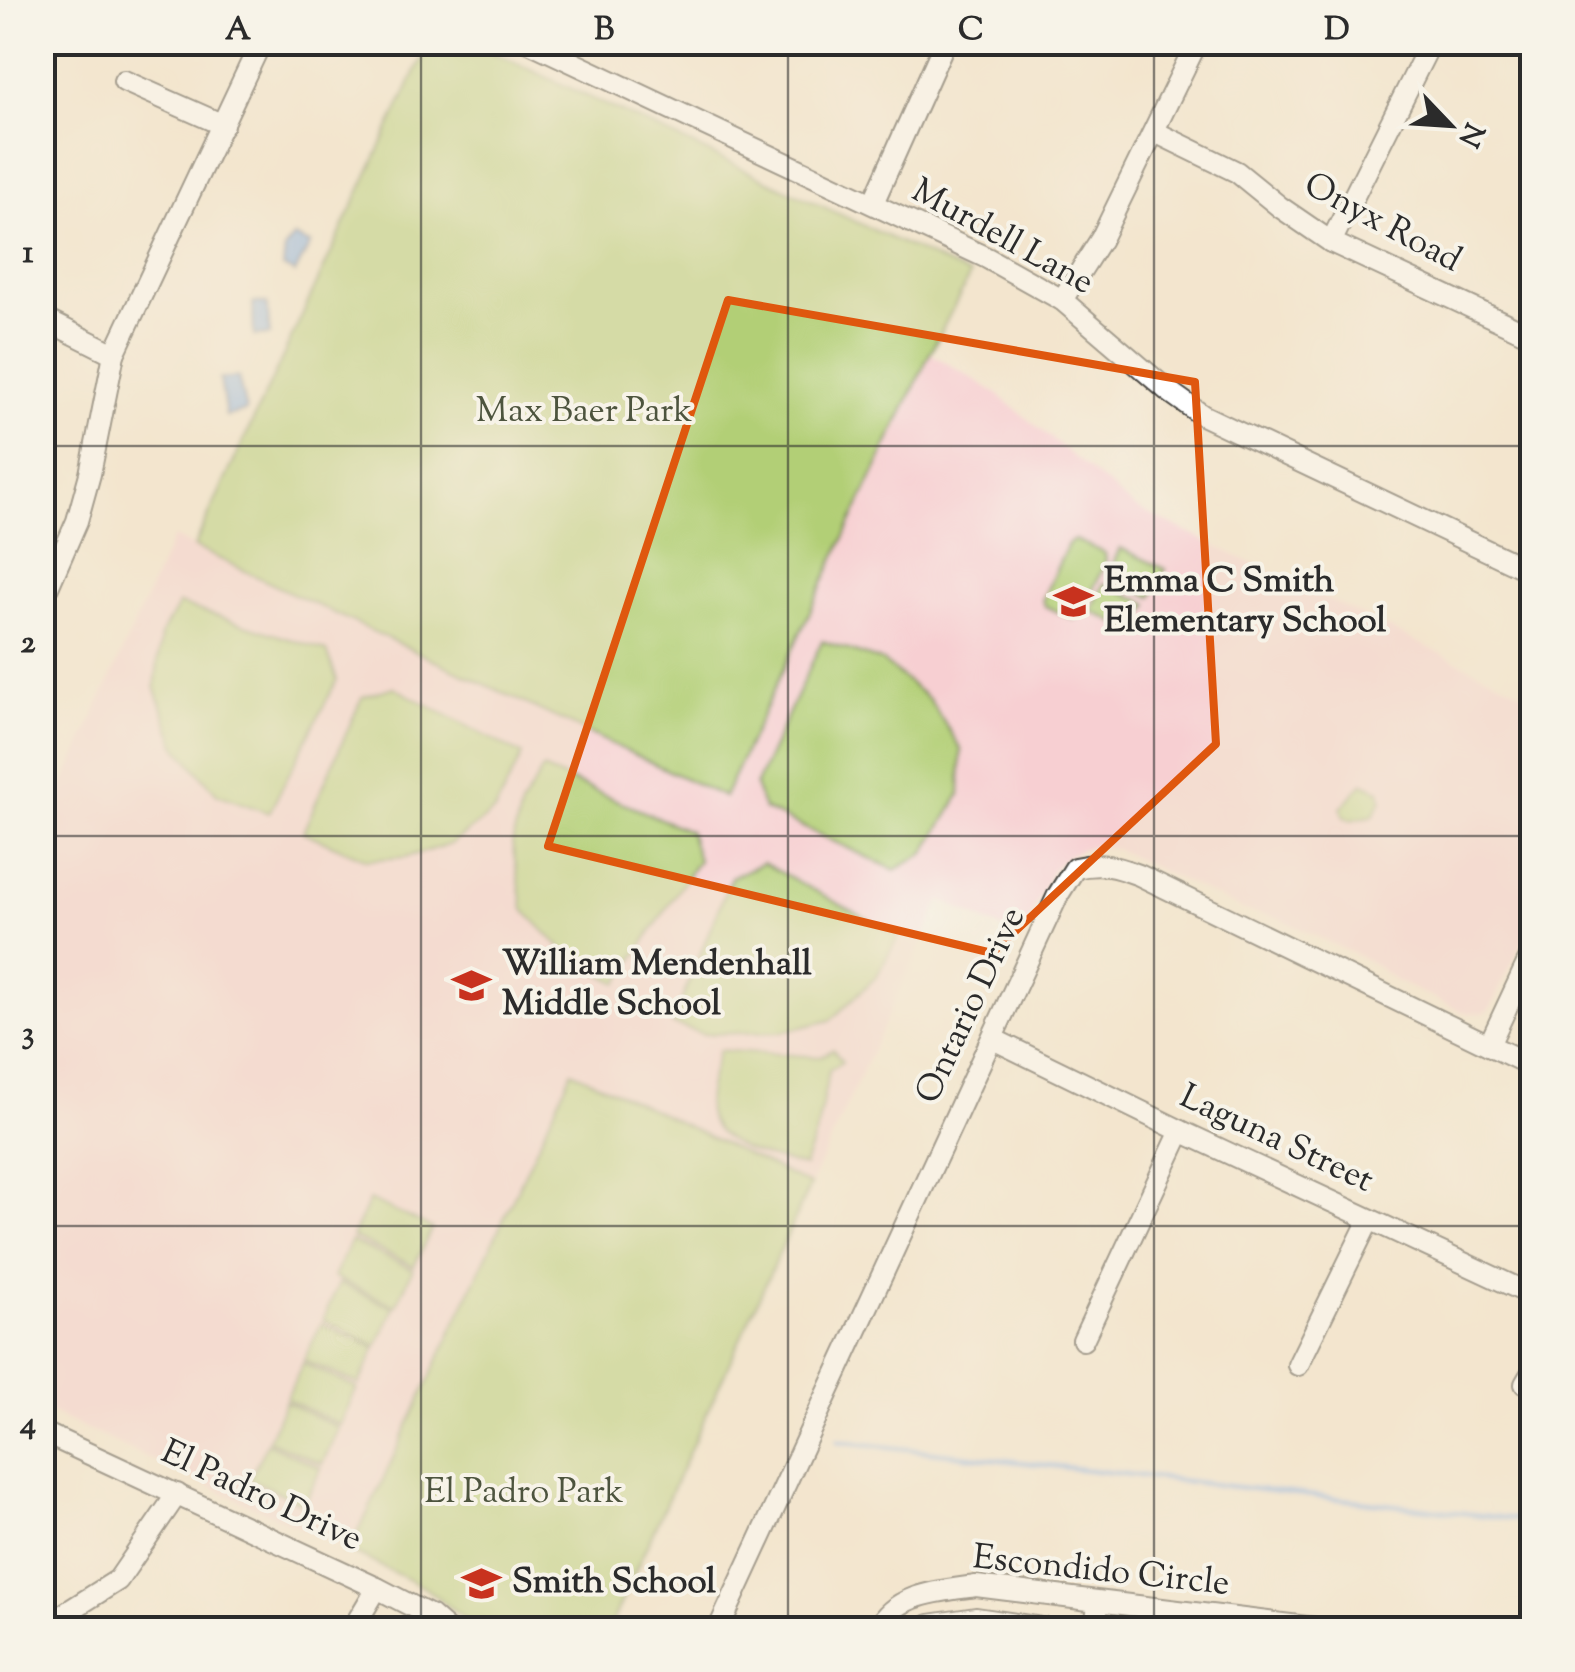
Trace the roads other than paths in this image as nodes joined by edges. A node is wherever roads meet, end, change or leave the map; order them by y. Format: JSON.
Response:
{"nodes":[{"id":1,"x":261,"y":42,"type":"edge"},
{"id":2,"x":530,"y":42,"type":"edge"},
{"id":3,"x":945,"y":42,"type":"edge"},
{"id":4,"x":1197,"y":42,"type":"edge"},
{"id":5,"x":1431,"y":42,"type":"edge"},
{"id":6,"x":124,"y":81,"type":"dead end"},
{"id":7,"x":224,"y":126,"type":"junction"},
{"id":8,"x":1155,"y":132,"type":"junction"},
{"id":9,"x":872,"y":204,"type":"junction"},
{"id":10,"x":1332,"y":242,"type":"junction"},
{"id":11,"x":1062,"y":300,"type":"junction"},
{"id":12,"x":42,"y":318,"type":"edge"},
{"id":13,"x":1532,"y":336,"type":"edge"},
{"id":14,"x":114,"y":354,"type":"junction"},
{"id":15,"x":1532,"y":572,"type":"edge"},
{"id":16,"x":44,"y":594,"type":"edge"},
{"id":17,"x":1532,"y":953,"type":"edge"},
{"id":18,"x":994,"y":1039,"type":"junction"},
{"id":19,"x":1490,"y":1046,"type":"junction"},
{"id":20,"x":1532,"y":1066,"type":"edge"},
{"id":21,"x":1180,"y":1131,"type":"junction"},
{"id":22,"x":1369,"y":1220,"type":"junction"},
{"id":23,"x":1532,"y":1295,"type":"edge"},
{"id":24,"x":1083,"y":1340,"type":"dead end"},
{"id":25,"x":1298,"y":1365,"type":"dead end"},
{"id":26,"x":42,"y":1432,"type":"edge"},
{"id":27,"x":177,"y":1494,"type":"junction"},
{"id":28,"x":376,"y":1588,"type":"junction"},
{"id":29,"x":1098,"y":1603,"type":"junction"},
{"id":30,"x":1130,"y":1607,"type":"junction"},
{"id":31,"x":42,"y":1622,"type":"edge"},
{"id":32,"x":1328,"y":1629,"type":"edge"},
{"id":33,"x":352,"y":1630,"type":"edge"},
{"id":34,"x":447,"y":1630,"type":"edge"},
{"id":35,"x":718,"y":1630,"type":"edge"},
{"id":36,"x":877,"y":1630,"type":"edge"},
{"id":37,"x":923,"y":1630,"type":"edge"},
{"id":38,"x":1056,"y":1630,"type":"edge"},
{"id":39,"x":1095,"y":1630,"type":"edge"},
{"id":40,"x":1127,"y":1630,"type":"edge"}],
"edges":[{"from":1,"to":7,"type":"street"},
{"from":2,"to":9,"type":"street","name":"Murdell Lane"},
{"from":3,"to":9,"type":"street"},
{"from":4,"to":8,"type":"street"},
{"from":5,"to":10,"type":"street"},
{"from":6,"to":7,"type":"street"},
{"from":7,"to":14,"type":"street"},
{"from":8,"to":10,"type":"street","name":"Onyx Road"},
{"from":8,"to":11,"type":"street"},
{"from":9,"to":11,"type":"street","name":"Murdell Lane"},
{"from":10,"to":13,"type":"street","name":"Onyx Road"},
{"from":11,"to":15,"type":"street","name":"Murdell Lane"},
{"from":12,"to":14,"type":"street"},
{"from":14,"to":16,"type":"street"},
{"from":17,"to":19,"type":"street"},
{"from":18,"to":19,"type":"street","name":"Ontario Drive"},
{"from":18,"to":21,"type":"street","name":"Laguna Street"},
{"from":18,"to":35,"type":"street","name":"Ontario Drive"},
{"from":19,"to":20,"type":"street","name":"Ontario Drive"},
{"from":21,"to":22,"type":"street","name":"Laguna Street"},
{"from":21,"to":24,"type":"street"},
{"from":22,"to":23,"type":"street","name":"Laguna Street"},
{"from":22,"to":25,"type":"street"},
{"from":26,"to":27,"type":"street","name":"El Padro Drive"},
{"from":27,"to":28,"type":"street","name":"El Padro Drive"},
{"from":27,"to":31,"type":"street"},
{"from":28,"to":33,"type":"street"},
{"from":28,"to":34,"type":"street","name":"El Padro Drive"},
{"from":29,"to":30,"type":"street","name":"Escondido Circle"},
{"from":29,"to":36,"type":"street","name":"Escondido Circle"},
{"from":29,"to":39,"type":"street"},
{"from":30,"to":32,"type":"street","name":"Escondido Circle"},
{"from":30,"to":40,"type":"street"},
{"from":37,"to":38,"type":"street","name":"Escondido Circle"}]}
